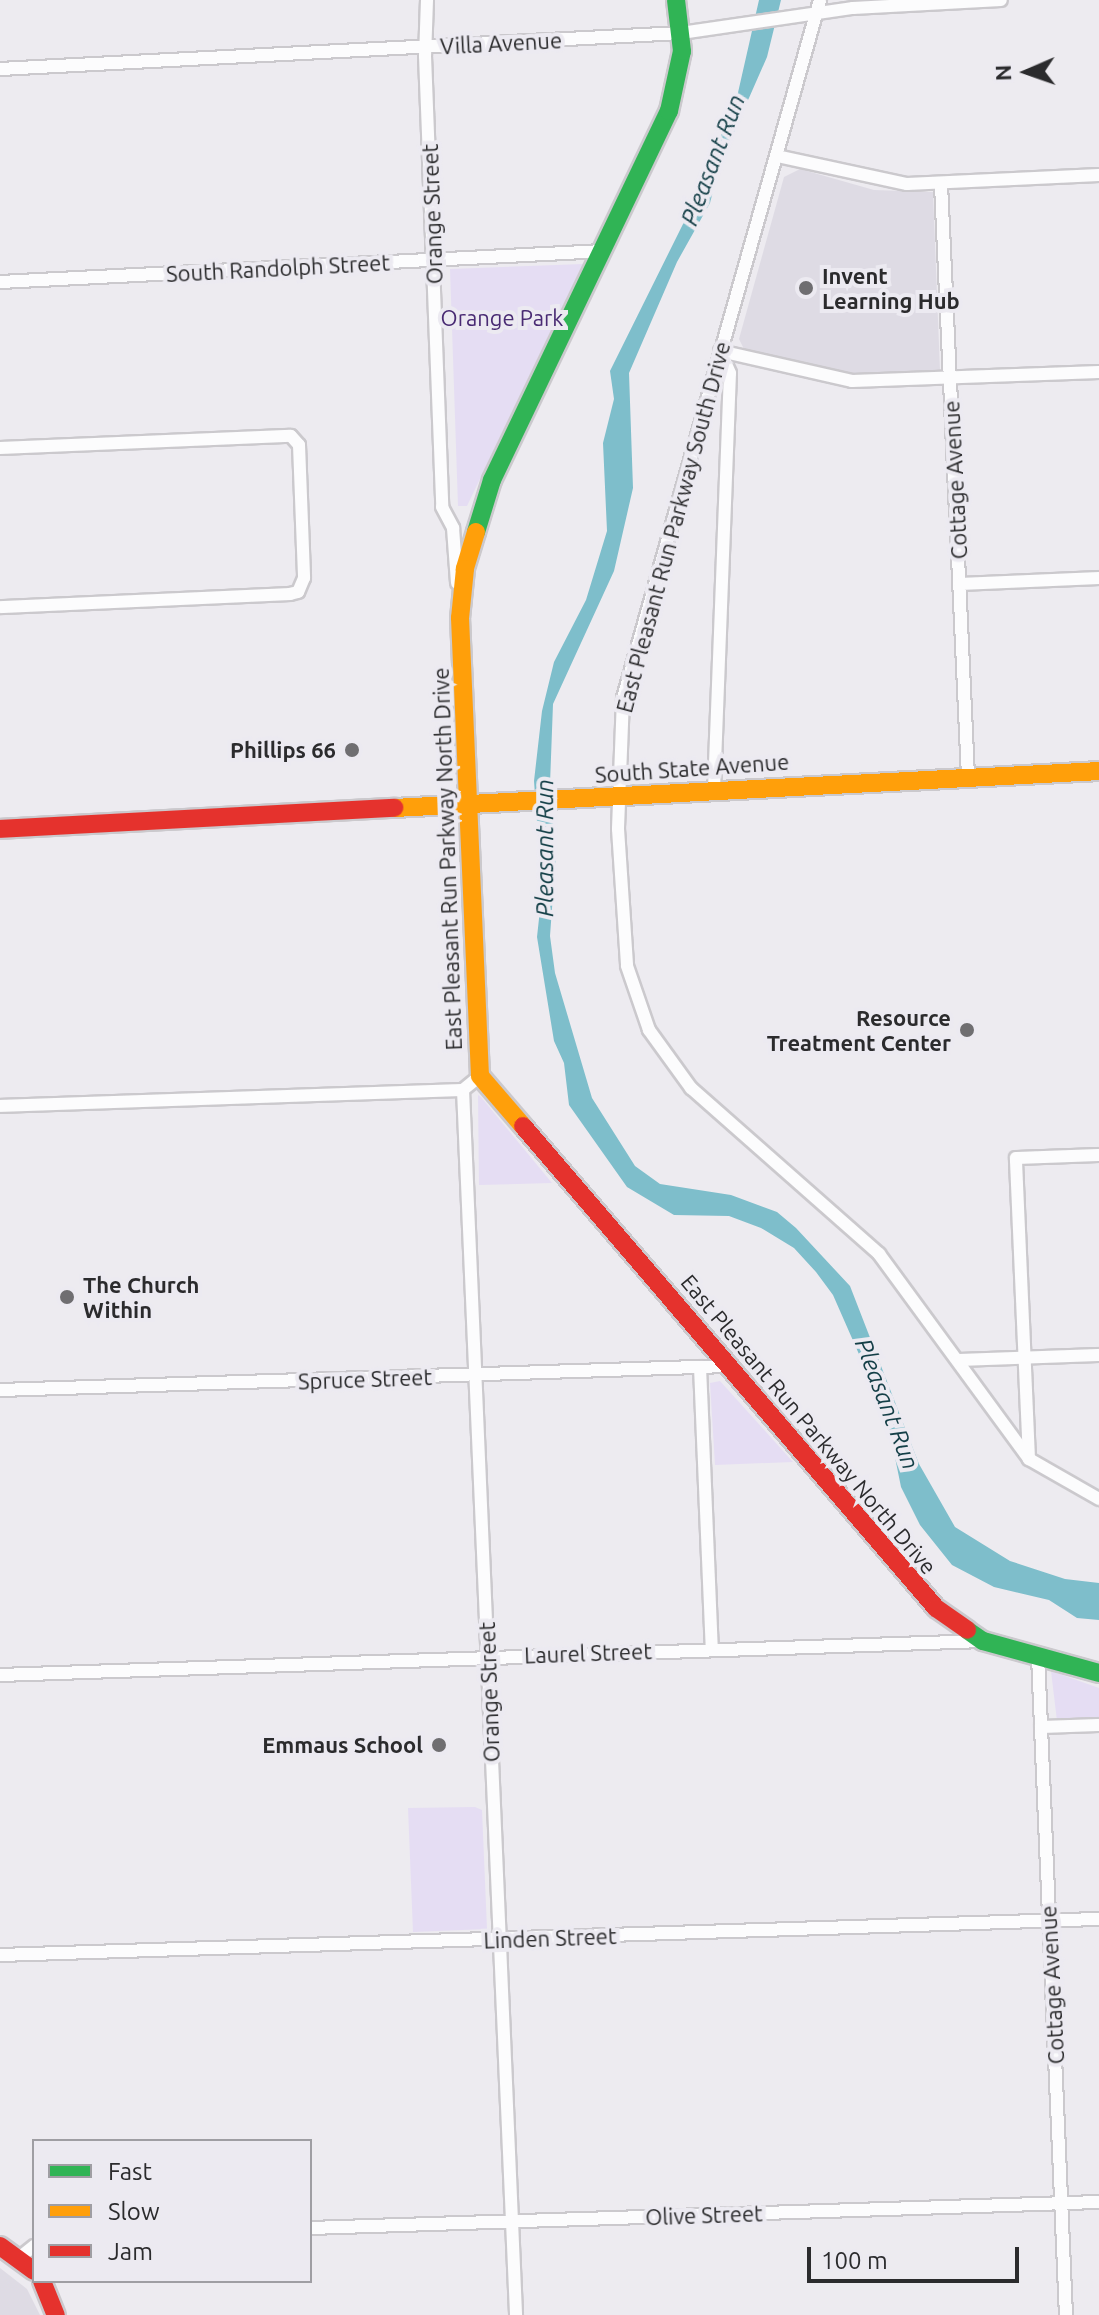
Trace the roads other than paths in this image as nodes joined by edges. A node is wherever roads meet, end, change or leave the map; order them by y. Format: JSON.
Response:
{"nodes":[{"id":1,"x":427,"y":0,"type":"edge"},
{"id":2,"x":676,"y":0,"type":"edge"},
{"id":3,"x":1001,"y":0,"type":"edge"},
{"id":4,"x":819,"y":6,"type":"edge"},
{"id":5,"x":681,"y":33,"type":"junction"},
{"id":6,"x":427,"y":47,"type":"junction"},
{"id":7,"x":0,"y":69,"type":"edge"},
{"id":8,"x":777,"y":156,"type":"junction"},
{"id":9,"x":1099,"y":175,"type":"edge"},
{"id":10,"x":941,"y":184,"type":"junction"},
{"id":11,"x":604,"y":251,"type":"junction"},
{"id":12,"x":434,"y":260,"type":"junction"},
{"id":13,"x":0,"y":282,"type":"edge"},
{"id":14,"x":720,"y":351,"type":"junction"},
{"id":15,"x":1099,"y":372,"type":"edge"},
{"id":16,"x":950,"y":379,"type":"junction"},
{"id":17,"x":0,"y":448,"type":"edge"},
{"id":18,"x":1099,"y":578,"type":"edge"},
{"id":19,"x":960,"y":584,"type":"junction"},
{"id":20,"x":0,"y":607,"type":"edge"},
{"id":21,"x":460,"y":618,"type":"junction"},
{"id":22,"x":1099,"y":771,"type":"edge"},
{"id":23,"x":968,"y":777,"type":"junction"},
{"id":24,"x":714,"y":789,"type":"junction"},
{"id":25,"x":618,"y":796,"type":"junction"},
{"id":26,"x":469,"y":806,"type":"junction"},
{"id":27,"x":0,"y":829,"type":"edge"},
{"id":28,"x":480,"y":1076,"type":"junction"},
{"id":29,"x":463,"y":1090,"type":"junction"},
{"id":30,"x":0,"y":1106,"type":"edge"},
{"id":31,"x":1099,"y":1155,"type":"edge"},
{"id":32,"x":1099,"y":1355,"type":"edge"},
{"id":33,"x":1025,"y":1358,"type":"junction"},
{"id":34,"x":958,"y":1360,"type":"junction"},
{"id":35,"x":729,"y":1366,"type":"junction"},
{"id":36,"x":700,"y":1367,"type":"junction"},
{"id":37,"x":475,"y":1375,"type":"junction"},
{"id":38,"x":0,"y":1390,"type":"edge"},
{"id":39,"x":1029,"y":1459,"type":"junction"},
{"id":40,"x":1099,"y":1499,"type":"edge"},
{"id":41,"x":983,"y":1641,"type":"junction"},
{"id":42,"x":712,"y":1649,"type":"junction"},
{"id":43,"x":1038,"y":1656,"type":"junction"},
{"id":44,"x":487,"y":1658,"type":"junction"},
{"id":45,"x":1099,"y":1673,"type":"edge"},
{"id":46,"x":0,"y":1675,"type":"edge"},
{"id":47,"x":1099,"y":1725,"type":"edge"},
{"id":48,"x":1041,"y":1727,"type":"junction"},
{"id":49,"x":1099,"y":1919,"type":"edge"},
{"id":50,"x":1049,"y":1920,"type":"junction"},
{"id":51,"x":500,"y":1939,"type":"junction"},
{"id":52,"x":0,"y":1955,"type":"edge"},
{"id":53,"x":1099,"y":2202,"type":"edge"},
{"id":54,"x":1061,"y":2203,"type":"junction"},
{"id":55,"x":512,"y":2222,"type":"junction"},
{"id":56,"x":312,"y":2228,"type":"edge"},
{"id":57,"x":0,"y":2246,"type":"edge"},
{"id":58,"x":32,"y":2248,"type":"edge"},
{"id":59,"x":19,"y":2258,"type":"junction"},
{"id":60,"x":32,"y":2269,"type":"edge"},
{"id":61,"x":43,"y":2283,"type":"edge"},
{"id":62,"x":56,"y":2315,"type":"edge"},
{"id":63,"x":516,"y":2315,"type":"edge"},
{"id":64,"x":1066,"y":2315,"type":"edge"}],
"edges":[{"from":1,"to":6,"type":"street","name":"Orange Street"},
{"from":2,"to":5,"type":"street","name":"East Pleasant Run Parkway North Drive"},
{"from":3,"to":4,"type":"street","name":"Villa Avenue"},
{"from":4,"to":5,"type":"street","name":"Villa Avenue"},
{"from":4,"to":8,"type":"street","name":"East Pleasant Run Parkway South Drive"},
{"from":5,"to":6,"type":"street","name":"Villa Avenue"},
{"from":5,"to":11,"type":"street","name":"East Pleasant Run Parkway North Drive"},
{"from":6,"to":7,"type":"street","name":"Villa Avenue"},
{"from":6,"to":12,"type":"street","name":"Orange Street"},
{"from":8,"to":10,"type":"street"},
{"from":8,"to":14,"type":"street","name":"East Pleasant Run Parkway South Drive"},
{"from":9,"to":10,"type":"street"},
{"from":10,"to":16,"type":"street","name":"Cottage Avenue"},
{"from":11,"to":12,"type":"street","name":"South Randolph Street"},
{"from":11,"to":21,"type":"street","name":"East Pleasant Run Parkway North Drive"},
{"from":12,"to":13,"type":"street","name":"South Randolph Street"},
{"from":12,"to":21,"type":"street","name":"Orange Street"},
{"from":14,"to":16,"type":"street"},
{"from":14,"to":24,"type":"street"},
{"from":14,"to":25,"type":"street","name":"East Pleasant Run Parkway South Drive"},
{"from":15,"to":16,"type":"street"},
{"from":16,"to":19,"type":"street","name":"Cottage Avenue"},
{"from":17,"to":20,"type":"street"},
{"from":18,"to":19,"type":"street"},
{"from":19,"to":23,"type":"street","name":"Cottage Avenue"},
{"from":21,"to":26,"type":"street","name":"East Pleasant Run Parkway North Drive"},
{"from":22,"to":23,"type":"street","name":"South State Avenue"},
{"from":23,"to":24,"type":"street","name":"South State Avenue"},
{"from":24,"to":25,"type":"street","name":"South State Avenue"},
{"from":25,"to":26,"type":"street","name":"South State Avenue"},
{"from":25,"to":34,"type":"street","name":"East Pleasant Run Parkway South Drive"},
{"from":26,"to":27,"type":"street","name":"South State Avenue"},
{"from":26,"to":28,"type":"street","name":"East Pleasant Run Parkway North Drive"},
{"from":28,"to":29,"type":"street"},
{"from":28,"to":35,"type":"street","name":"East Pleasant Run Parkway North Drive"},
{"from":29,"to":30,"type":"street"},
{"from":29,"to":37,"type":"street","name":"Orange Street"},
{"from":31,"to":33,"type":"street"},
{"from":32,"to":33,"type":"street"},
{"from":33,"to":34,"type":"street"},
{"from":33,"to":39,"type":"street"},
{"from":34,"to":39,"type":"street","name":"East Pleasant Run Parkway South Drive"},
{"from":35,"to":36,"type":"street","name":"Spruce Street"},
{"from":35,"to":41,"type":"street","name":"East Pleasant Run Parkway North Drive"},
{"from":36,"to":37,"type":"street","name":"Spruce Street"},
{"from":36,"to":42,"type":"street"},
{"from":37,"to":38,"type":"street","name":"Spruce Street"},
{"from":37,"to":44,"type":"street","name":"Orange Street"},
{"from":39,"to":40,"type":"street","name":"East Pleasant Run Parkway South Drive"},
{"from":41,"to":42,"type":"street","name":"Laurel Street"},
{"from":41,"to":43,"type":"street","name":"East Pleasant Run Parkway North Drive"},
{"from":42,"to":44,"type":"street","name":"Laurel Street"},
{"from":43,"to":45,"type":"street","name":"East Pleasant Run Parkway North Drive"},
{"from":43,"to":48,"type":"street","name":"Cottage Avenue"},
{"from":44,"to":46,"type":"street","name":"Laurel Street"},
{"from":44,"to":51,"type":"street","name":"Orange Street"},
{"from":47,"to":48,"type":"street"},
{"from":48,"to":50,"type":"street","name":"Cottage Avenue"},
{"from":49,"to":50,"type":"street","name":"Linden Street"},
{"from":50,"to":51,"type":"street","name":"Linden Street"},
{"from":50,"to":54,"type":"street","name":"Cottage Avenue"},
{"from":51,"to":52,"type":"street","name":"Linden Street"},
{"from":51,"to":55,"type":"street","name":"Orange Street"},
{"from":53,"to":54,"type":"street","name":"Olive Street"},
{"from":54,"to":55,"type":"street","name":"Olive Street"},
{"from":54,"to":64,"type":"street","name":"Cottage Avenue"},
{"from":55,"to":56,"type":"street","name":"Olive Street"},
{"from":55,"to":63,"type":"street","name":"Orange Street"},
{"from":57,"to":59,"type":"street"},
{"from":58,"to":59,"type":"street"},
{"from":59,"to":60,"type":"street"},
{"from":61,"to":62,"type":"street"}]}
